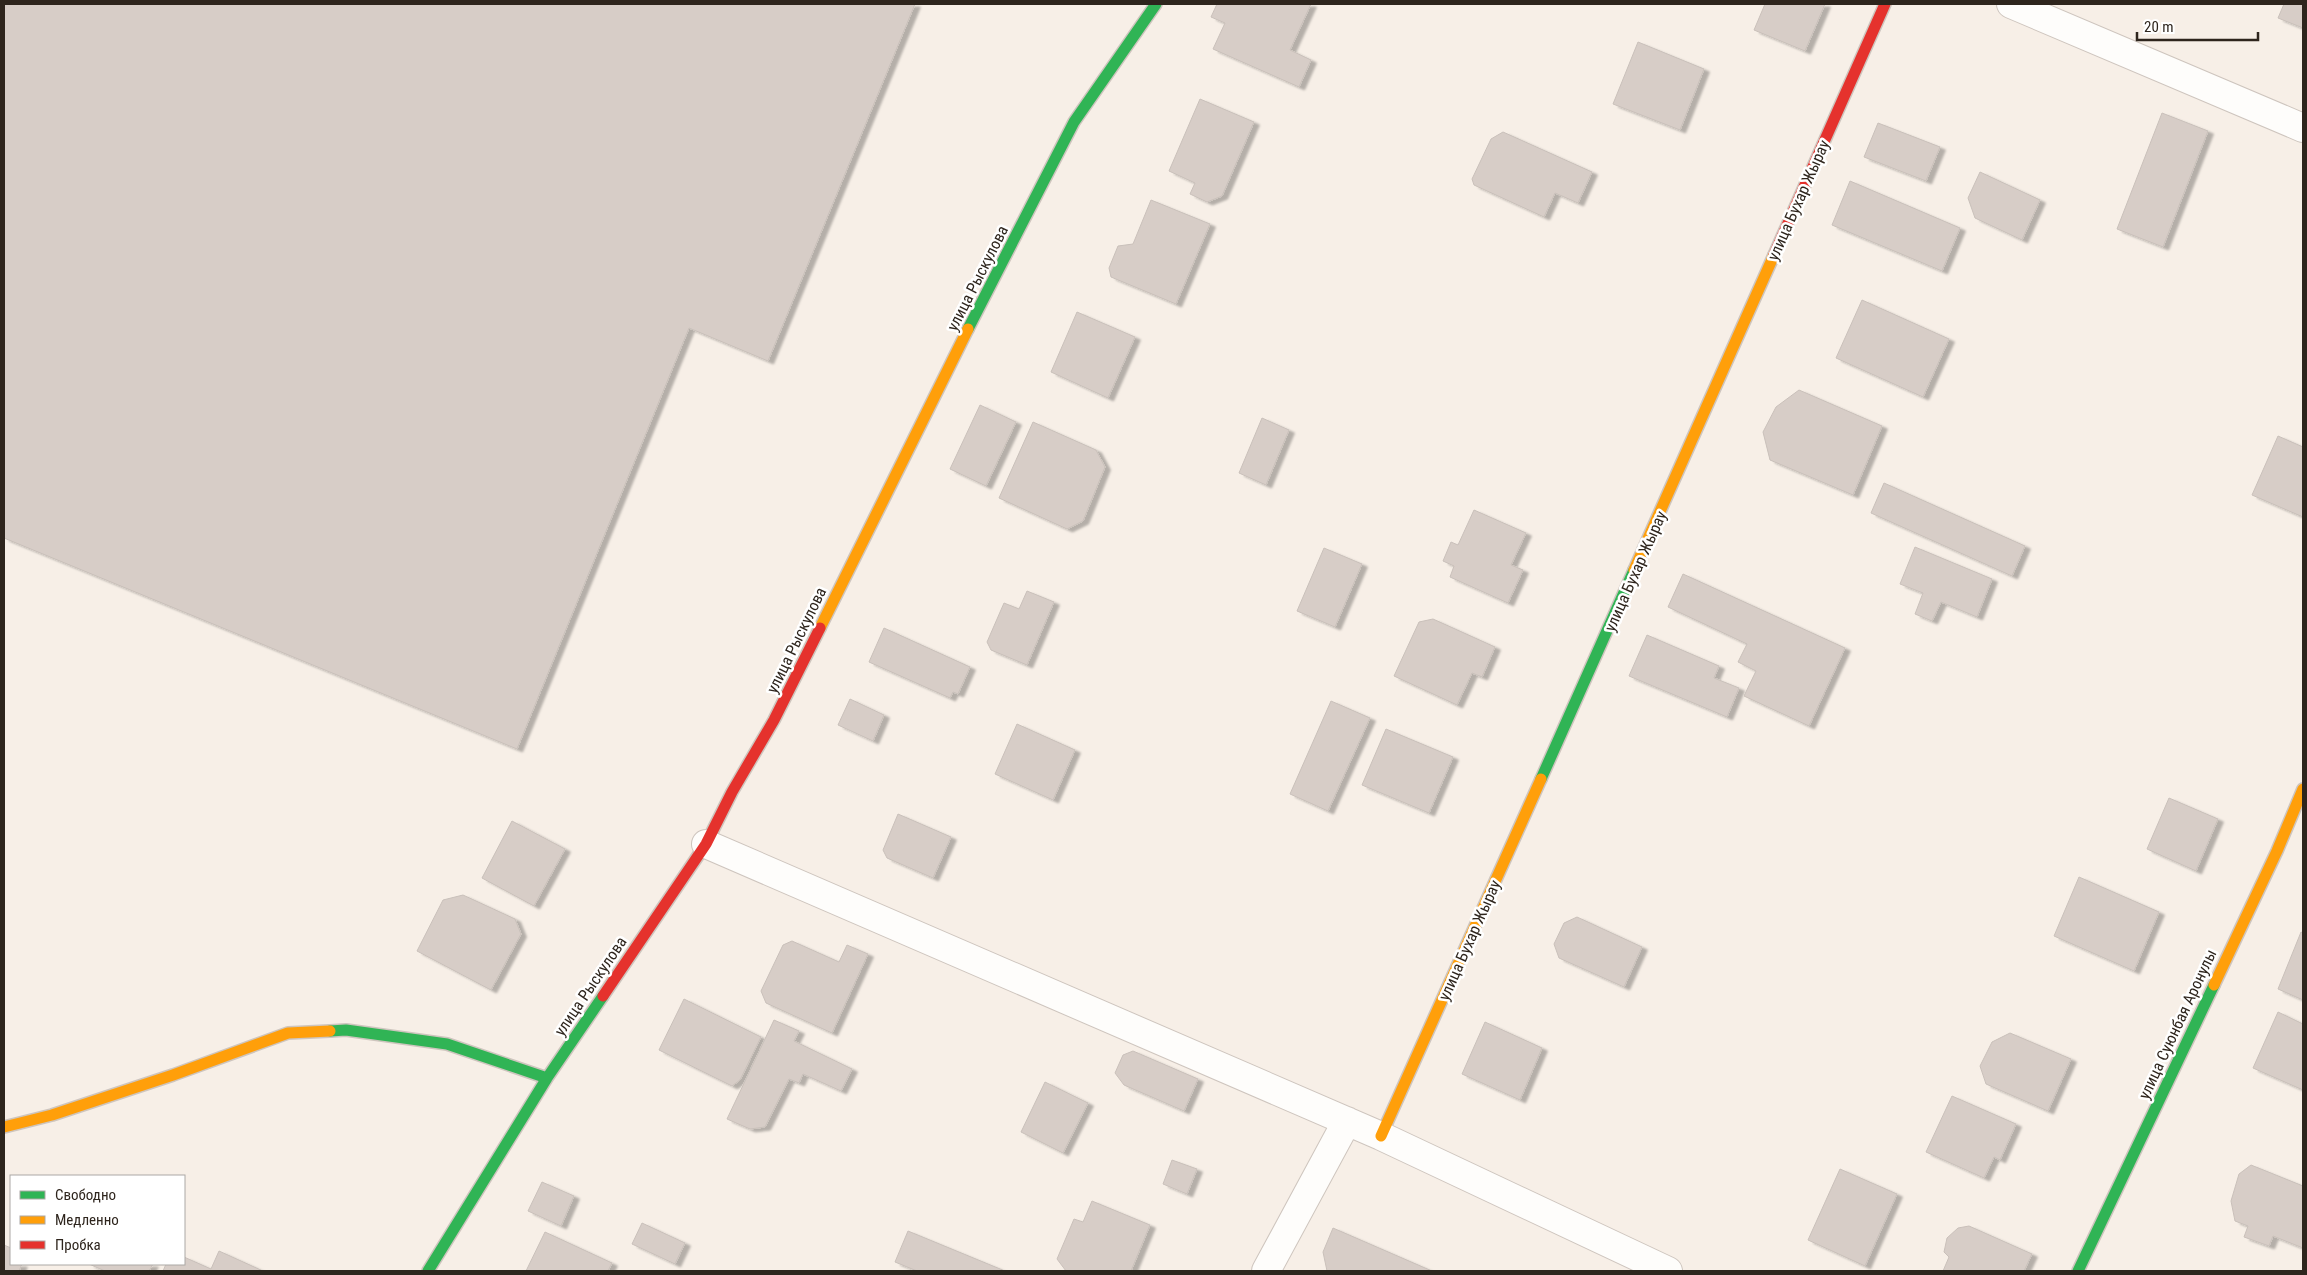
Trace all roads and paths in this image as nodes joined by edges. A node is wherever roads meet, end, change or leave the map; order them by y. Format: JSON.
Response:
{"nodes":[{"id":1,"x":1156,"y":4,"type":"edge"},
{"id":2,"x":1885,"y":4,"type":"edge"},
{"id":3,"x":2011,"y":4,"type":"edge"},
{"id":4,"x":2303,"y":128,"type":"edge"},
{"id":5,"x":2303,"y":789,"type":"edge"},
{"id":6,"x":706,"y":844,"type":"junction"},
{"id":7,"x":547,"y":1078,"type":"junction"},
{"id":8,"x":1347,"y":1122,"type":"junction"},
{"id":9,"x":4,"y":1126,"type":"edge"},
{"id":10,"x":1382,"y":1136,"type":"junction"},
{"id":11,"x":428,"y":1271,"type":"edge"},
{"id":12,"x":1266,"y":1271,"type":"edge"},
{"id":13,"x":1668,"y":1271,"type":"edge"},
{"id":14,"x":2078,"y":1271,"type":"edge"}],
"edges":[{"from":1,"to":6,"type":"street","name":"улица Рыскулова"},
{"from":2,"to":10,"type":"street","name":"улица Бухар Жырау"},
{"from":3,"to":4,"type":"street"},
{"from":5,"to":14,"type":"street","name":"улица Суюнбая Аронулы"},
{"from":6,"to":7,"type":"street","name":"улица Рыскулова"},
{"from":6,"to":8,"type":"street"},
{"from":7,"to":9,"type":"street"},
{"from":7,"to":11,"type":"street","name":"улица Рыскулова"},
{"from":8,"to":10,"type":"street"},
{"from":8,"to":12,"type":"street"},
{"from":10,"to":13,"type":"street"}]}
